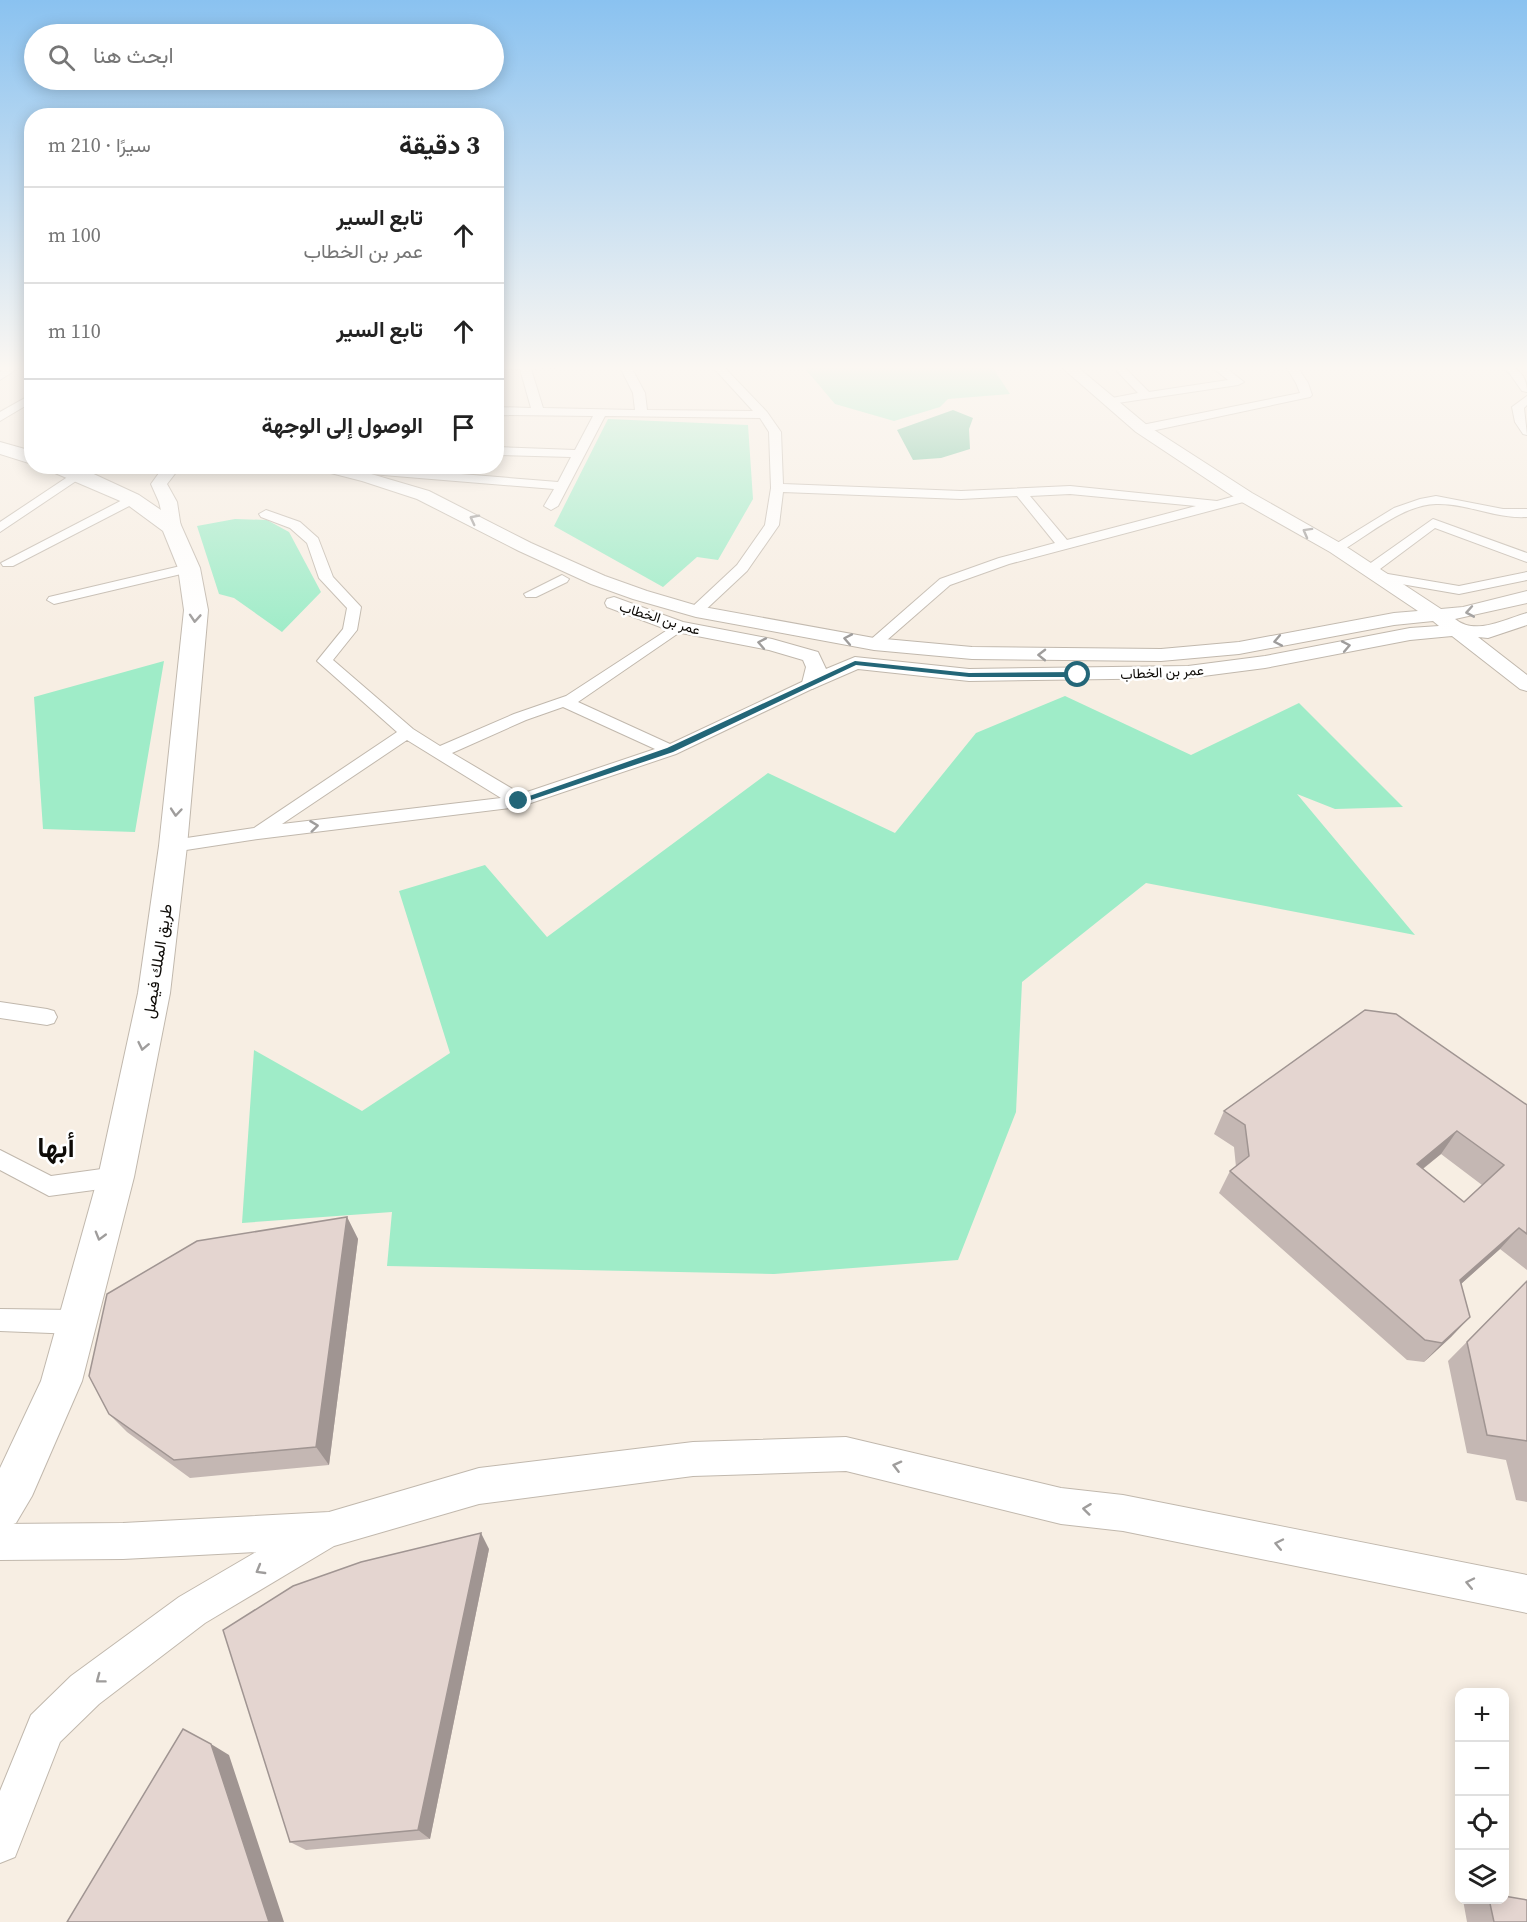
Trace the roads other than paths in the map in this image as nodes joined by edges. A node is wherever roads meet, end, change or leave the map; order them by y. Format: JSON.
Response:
{"nodes":[{"id":1,"x":579,"y":455,"type":"edge"},
{"id":2,"x":775,"y":455,"type":"edge"},
{"id":3,"x":1181,"y":455,"type":"edge"},
{"id":4,"x":62,"y":474,"type":"edge"},
{"id":5,"x":76,"y":474,"type":"edge"},
{"id":6,"x":167,"y":474,"type":"edge"},
{"id":7,"x":379,"y":474,"type":"edge"},
{"id":8,"x":411,"y":474,"type":"edge"},
{"id":9,"x":561,"y":486,"type":"junction"},
{"id":10,"x":777,"y":488,"type":"junction"},
{"id":11,"x":1020,"y":492,"type":"junction"},
{"id":12,"x":1246,"y":497,"type":"junction"},
{"id":13,"x":132,"y":499,"type":"junction"},
{"id":14,"x":1215,"y":504,"type":"junction"},
{"id":15,"x":551,"y":506,"type":"dead end"},
{"id":16,"x":1527,"y":513,"type":"edge"},
{"id":17,"x":266,"y":514,"type":"dead end"},
{"id":18,"x":0,"y":528,"type":"edge"},
{"id":19,"x":172,"y":528,"type":"junction"},
{"id":20,"x":1064,"y":546,"type":"junction"},
{"id":21,"x":525,"y":547,"type":"junction"},
{"id":22,"x":1336,"y":548,"type":"junction"},
{"id":23,"x":1527,"y":558,"type":"edge"},
{"id":24,"x":8,"y":563,"type":"dead end"},
{"id":25,"x":189,"y":568,"type":"junction"},
{"id":26,"x":1374,"y":573,"type":"junction"},
{"id":27,"x":1527,"y":576,"type":"edge"},
{"id":28,"x":562,"y":579,"type":"junction"},
{"id":29,"x":531,"y":594,"type":"dead end"},
{"id":30,"x":1527,"y":597,"type":"edge"},
{"id":31,"x":54,"y":600,"type":"dead end"},
{"id":32,"x":696,"y":611,"type":"junction"},
{"id":33,"x":1437,"y":615,"type":"junction"},
{"id":34,"x":1527,"y":619,"type":"edge"},
{"id":35,"x":678,"y":627,"type":"junction"},
{"id":36,"x":1459,"y":630,"type":"junction"},
{"id":37,"x":873,"y":644,"type":"junction"},
{"id":38,"x":812,"y":683,"type":"junction"},
{"id":39,"x":1527,"y":685,"type":"edge"},
{"id":40,"x":564,"y":702,"type":"junction"},
{"id":41,"x":407,"y":733,"type":"junction"},
{"id":42,"x":670,"y":750,"type":"junction"},
{"id":43,"x":439,"y":752,"type":"junction"},
{"id":44,"x":519,"y":801,"type":"junction"},
{"id":45,"x":258,"y":833,"type":"junction"},
{"id":46,"x":173,"y":846,"type":"junction"},
{"id":47,"x":0,"y":1010,"type":"edge"},
{"id":48,"x":47,"y":1017,"type":"dead end"},
{"id":49,"x":0,"y":1159,"type":"edge"},
{"id":50,"x":116,"y":1177,"type":"junction"},
{"id":51,"x":0,"y":1320,"type":"edge"},
{"id":52,"x":76,"y":1322,"type":"junction"},
{"id":53,"x":0,"y":1507,"type":"edge"},
{"id":54,"x":329,"y":1530,"type":"junction"},
{"id":55,"x":0,"y":1542,"type":"edge"},
{"id":56,"x":1527,"y":1594,"type":"edge"},
{"id":57,"x":0,"y":1842,"type":"edge"}],
"edges":[{"from":1,"to":9,"type":"street"},
{"from":2,"to":10,"type":"street"},
{"from":3,"to":12,"type":"street"},
{"from":4,"to":18,"type":"street"},
{"from":5,"to":13,"type":"main road"},
{"from":6,"to":19,"type":"street"},
{"from":21,"to":7,"type":"street","name":"عمر بن الخطاب","one_way":true},
{"from":8,"to":9,"type":"street"},
{"from":9,"to":15,"type":"street"},
{"from":10,"to":11,"type":"street"},
{"from":10,"to":32,"type":"street"},
{"from":11,"to":14,"type":"street"},
{"from":11,"to":20,"type":"street"},
{"from":12,"to":14,"type":"street"},
{"from":22,"to":12,"type":"street","one_way":true},
{"from":13,"to":19,"type":"main road"},
{"from":13,"to":24,"type":"street"},
{"from":14,"to":20,"type":"street"},
{"from":16,"to":22,"type":"street"},
{"from":17,"to":41,"type":"street"},
{"from":19,"to":25,"type":"main road","name":"طريق الملك فيصل"},
{"from":20,"to":37,"type":"street"},
{"from":21,"to":28,"type":"street","name":"عمر بن الخطاب"},
{"from":21,"to":32,"type":"street","name":"عمر بن الخطاب"},
{"from":22,"to":26,"type":"street"},
{"from":23,"to":26,"type":"street"},
{"from":25,"to":31,"type":"street"},
{"from":25,"to":46,"type":"main road","name":"طريق الملك فيصل","one_way":true},
{"from":26,"to":27,"type":"street"},
{"from":26,"to":33,"type":"street"},
{"from":28,"to":29,"type":"street"},
{"from":28,"to":35,"type":"street","name":"عمر بن الخطاب"},
{"from":30,"to":33,"type":"street","name":"عمر بن الخطاب","one_way":true},
{"from":37,"to":32,"type":"street","name":"عمر بن الخطاب","one_way":true},
{"from":33,"to":36,"type":"street"},
{"from":33,"to":37,"type":"street","name":"عمر بن الخطاب","one_way":true},
{"from":34,"to":36,"type":"street","name":"عمر بن الخطاب"},
{"from":38,"to":35,"type":"street","name":"عمر بن الخطاب","one_way":true},
{"from":35,"to":40,"type":"street"},
{"from":38,"to":36,"type":"street","name":"عمر بن الخطاب","one_way":true},
{"from":36,"to":39,"type":"street"},
{"from":38,"to":42,"type":"street"},
{"from":40,"to":42,"type":"street"},
{"from":40,"to":43,"type":"street"},
{"from":41,"to":43,"type":"street"},
{"from":41,"to":45,"type":"street"},
{"from":42,"to":44,"type":"street"},
{"from":43,"to":44,"type":"street"},
{"from":45,"to":44,"type":"street","one_way":true},
{"from":45,"to":46,"type":"street"},
{"from":46,"to":50,"type":"main road","name":"طريق الملك فيصل","one_way":true},
{"from":47,"to":48,"type":"street"},
{"from":49,"to":50,"type":"street"},
{"from":50,"to":52,"type":"main road","name":"طريق الملك فيصل","one_way":true},
{"from":51,"to":52,"type":"street"},
{"from":52,"to":53,"type":"main road","name":"طريق الملك فيصل"},
{"from":54,"to":55,"type":"street"},
{"from":56,"to":54,"type":"street","one_way":true},
{"from":54,"to":57,"type":"street","one_way":true}]}
